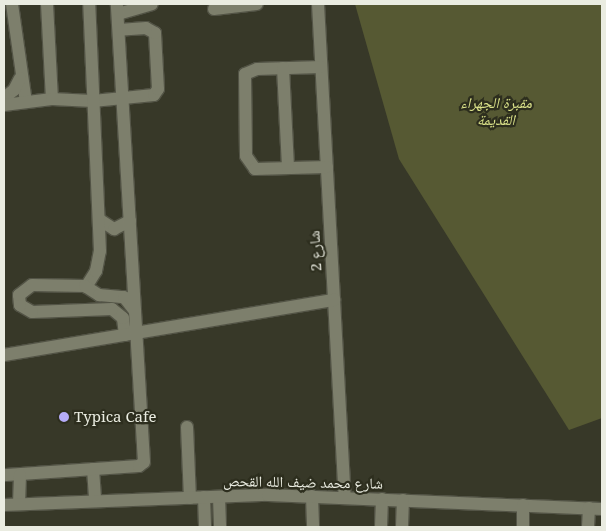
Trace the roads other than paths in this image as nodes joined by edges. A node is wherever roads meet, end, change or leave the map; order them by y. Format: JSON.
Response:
{"nodes":[{"id":1,"x":12,"y":4,"type":"edge"},
{"id":2,"x":48,"y":4,"type":"edge"},
{"id":3,"x":88,"y":4,"type":"edge"},
{"id":4,"x":152,"y":4,"type":"edge"},
{"id":5,"x":257,"y":4,"type":"edge"},
{"id":6,"x":318,"y":4,"type":"edge"},
{"id":7,"x":117,"y":9,"type":"edge"},
{"id":8,"x":214,"y":9,"type":"dead end"},
{"id":9,"x":119,"y":30,"type":"junction"},
{"id":10,"x":321,"y":67,"type":"junction"},
{"id":11,"x":284,"y":68,"type":"junction"},
{"id":12,"x":20,"y":78,"type":"junction"},
{"id":13,"x":4,"y":98,"type":"edge"},
{"id":14,"x":52,"y":99,"type":"junction"},
{"id":15,"x":123,"y":99,"type":"junction"},
{"id":16,"x":93,"y":101,"type":"junction"},
{"id":17,"x":26,"y":102,"type":"junction"},
{"id":18,"x":4,"y":104,"type":"edge"},
{"id":19,"x":327,"y":166,"type":"junction"},
{"id":20,"x":288,"y":168,"type":"junction"},
{"id":21,"x":100,"y":220,"type":"junction"},
{"id":22,"x":130,"y":221,"type":"junction"},
{"id":23,"x":86,"y":287,"type":"junction"},
{"id":24,"x":99,"y":295,"type":"junction"},
{"id":25,"x":334,"y":300,"type":"junction"},
{"id":26,"x":90,"y":311,"type":"junction"},
{"id":27,"x":136,"y":312,"type":"junction"},
{"id":28,"x":131,"y":334,"type":"junction"},
{"id":29,"x":4,"y":355,"type":"edge"},
{"id":30,"x":187,"y":427,"type":"dead end"},
{"id":31,"x":94,"y":469,"type":"junction"},
{"id":32,"x":20,"y":475,"type":"junction"},
{"id":33,"x":6,"y":476,"type":"dead end"},
{"id":34,"x":312,"y":496,"type":"junction"},
{"id":35,"x":345,"y":496,"type":"junction"},
{"id":36,"x":220,"y":497,"type":"junction"},
{"id":37,"x":190,"y":498,"type":"junction"},
{"id":38,"x":204,"y":498,"type":"junction"},
{"id":39,"x":382,"y":498,"type":"junction"},
{"id":40,"x":403,"y":500,"type":"junction"},
{"id":41,"x":95,"y":501,"type":"junction"},
{"id":42,"x":19,"y":504,"type":"junction"},
{"id":43,"x":4,"y":505,"type":"edge"},
{"id":44,"x":523,"y":505,"type":"junction"},
{"id":45,"x":589,"y":508,"type":"junction"},
{"id":46,"x":602,"y":509,"type":"edge"},
{"id":47,"x":205,"y":527,"type":"edge"},
{"id":48,"x":220,"y":527,"type":"edge"},
{"id":49,"x":313,"y":527,"type":"edge"},
{"id":50,"x":381,"y":527,"type":"edge"},
{"id":51,"x":402,"y":527,"type":"edge"},
{"id":52,"x":523,"y":527,"type":"edge"},
{"id":53,"x":588,"y":527,"type":"edge"}],
"edges":[{"from":1,"to":12,"type":"street"},
{"from":2,"to":14,"type":"street"},
{"from":3,"to":16,"type":"street"},
{"from":4,"to":7,"type":"street"},
{"from":5,"to":8,"type":"street"},
{"from":6,"to":10,"type":"street","name":"شارع 2"},
{"from":7,"to":9,"type":"street"},
{"from":9,"to":15,"type":"street"},
{"from":9,"to":15,"type":"street"},
{"from":10,"to":11,"type":"street"},
{"from":10,"to":19,"type":"street","name":"شارع 2"},
{"from":11,"to":20,"type":"street"},
{"from":11,"to":20,"type":"street"},
{"from":12,"to":13,"type":"street"},
{"from":12,"to":17,"type":"street"},
{"from":14,"to":16,"type":"street"},
{"from":14,"to":17,"type":"street"},
{"from":15,"to":16,"type":"street"},
{"from":15,"to":22,"type":"street"},
{"from":16,"to":21,"type":"street"},
{"from":17,"to":18,"type":"street"},
{"from":19,"to":20,"type":"street"},
{"from":19,"to":25,"type":"street","name":"شارع 2"},
{"from":21,"to":22,"type":"street"},
{"from":21,"to":23,"type":"street"},
{"from":22,"to":27,"type":"street"},
{"from":23,"to":24,"type":"street"},
{"from":23,"to":26,"type":"street"},
{"from":24,"to":26,"type":"street"},
{"from":24,"to":27,"type":"street"},
{"from":25,"to":28,"type":"street"},
{"from":25,"to":35,"type":"street","name":"شارع 2"},
{"from":26,"to":28,"type":"street"},
{"from":27,"to":28,"type":"street"},
{"from":28,"to":29,"type":"street"},
{"from":28,"to":31,"type":"street"},
{"from":30,"to":37,"type":"street"},
{"from":31,"to":32,"type":"street"},
{"from":31,"to":41,"type":"street"},
{"from":32,"to":33,"type":"street"},
{"from":32,"to":42,"type":"street"},
{"from":34,"to":35,"type":"street","name":"شارع محمد ضيف الله القحص"},
{"from":34,"to":36,"type":"street","name":"شارع محمد ضيف الله القحص"},
{"from":34,"to":49,"type":"street"},
{"from":35,"to":39,"type":"street","name":"شارع محمد ضيف الله القحص"},
{"from":36,"to":38,"type":"street","name":"شارع محمد ضيف الله القحص"},
{"from":36,"to":48,"type":"street"},
{"from":37,"to":38,"type":"street","name":"شارع محمد ضيف الله القحص"},
{"from":37,"to":41,"type":"street","name":"شارع محمد ضيف الله القحص"},
{"from":38,"to":47,"type":"street"},
{"from":39,"to":40,"type":"street","name":"شارع محمد ضيف الله القحص"},
{"from":39,"to":50,"type":"street"},
{"from":40,"to":44,"type":"street","name":"شارع محمد ضيف الله القحص"},
{"from":40,"to":51,"type":"street"},
{"from":41,"to":42,"type":"street","name":"شارع محمد ضيف الله القحص"},
{"from":42,"to":43,"type":"street","name":"شارع محمد ضيف الله القحص"},
{"from":44,"to":45,"type":"street","name":"شارع محمد ضيف الله القحص"},
{"from":44,"to":52,"type":"street"},
{"from":45,"to":46,"type":"street","name":"شارع محمد ضيف الله القحص"},
{"from":45,"to":53,"type":"street"}]}
